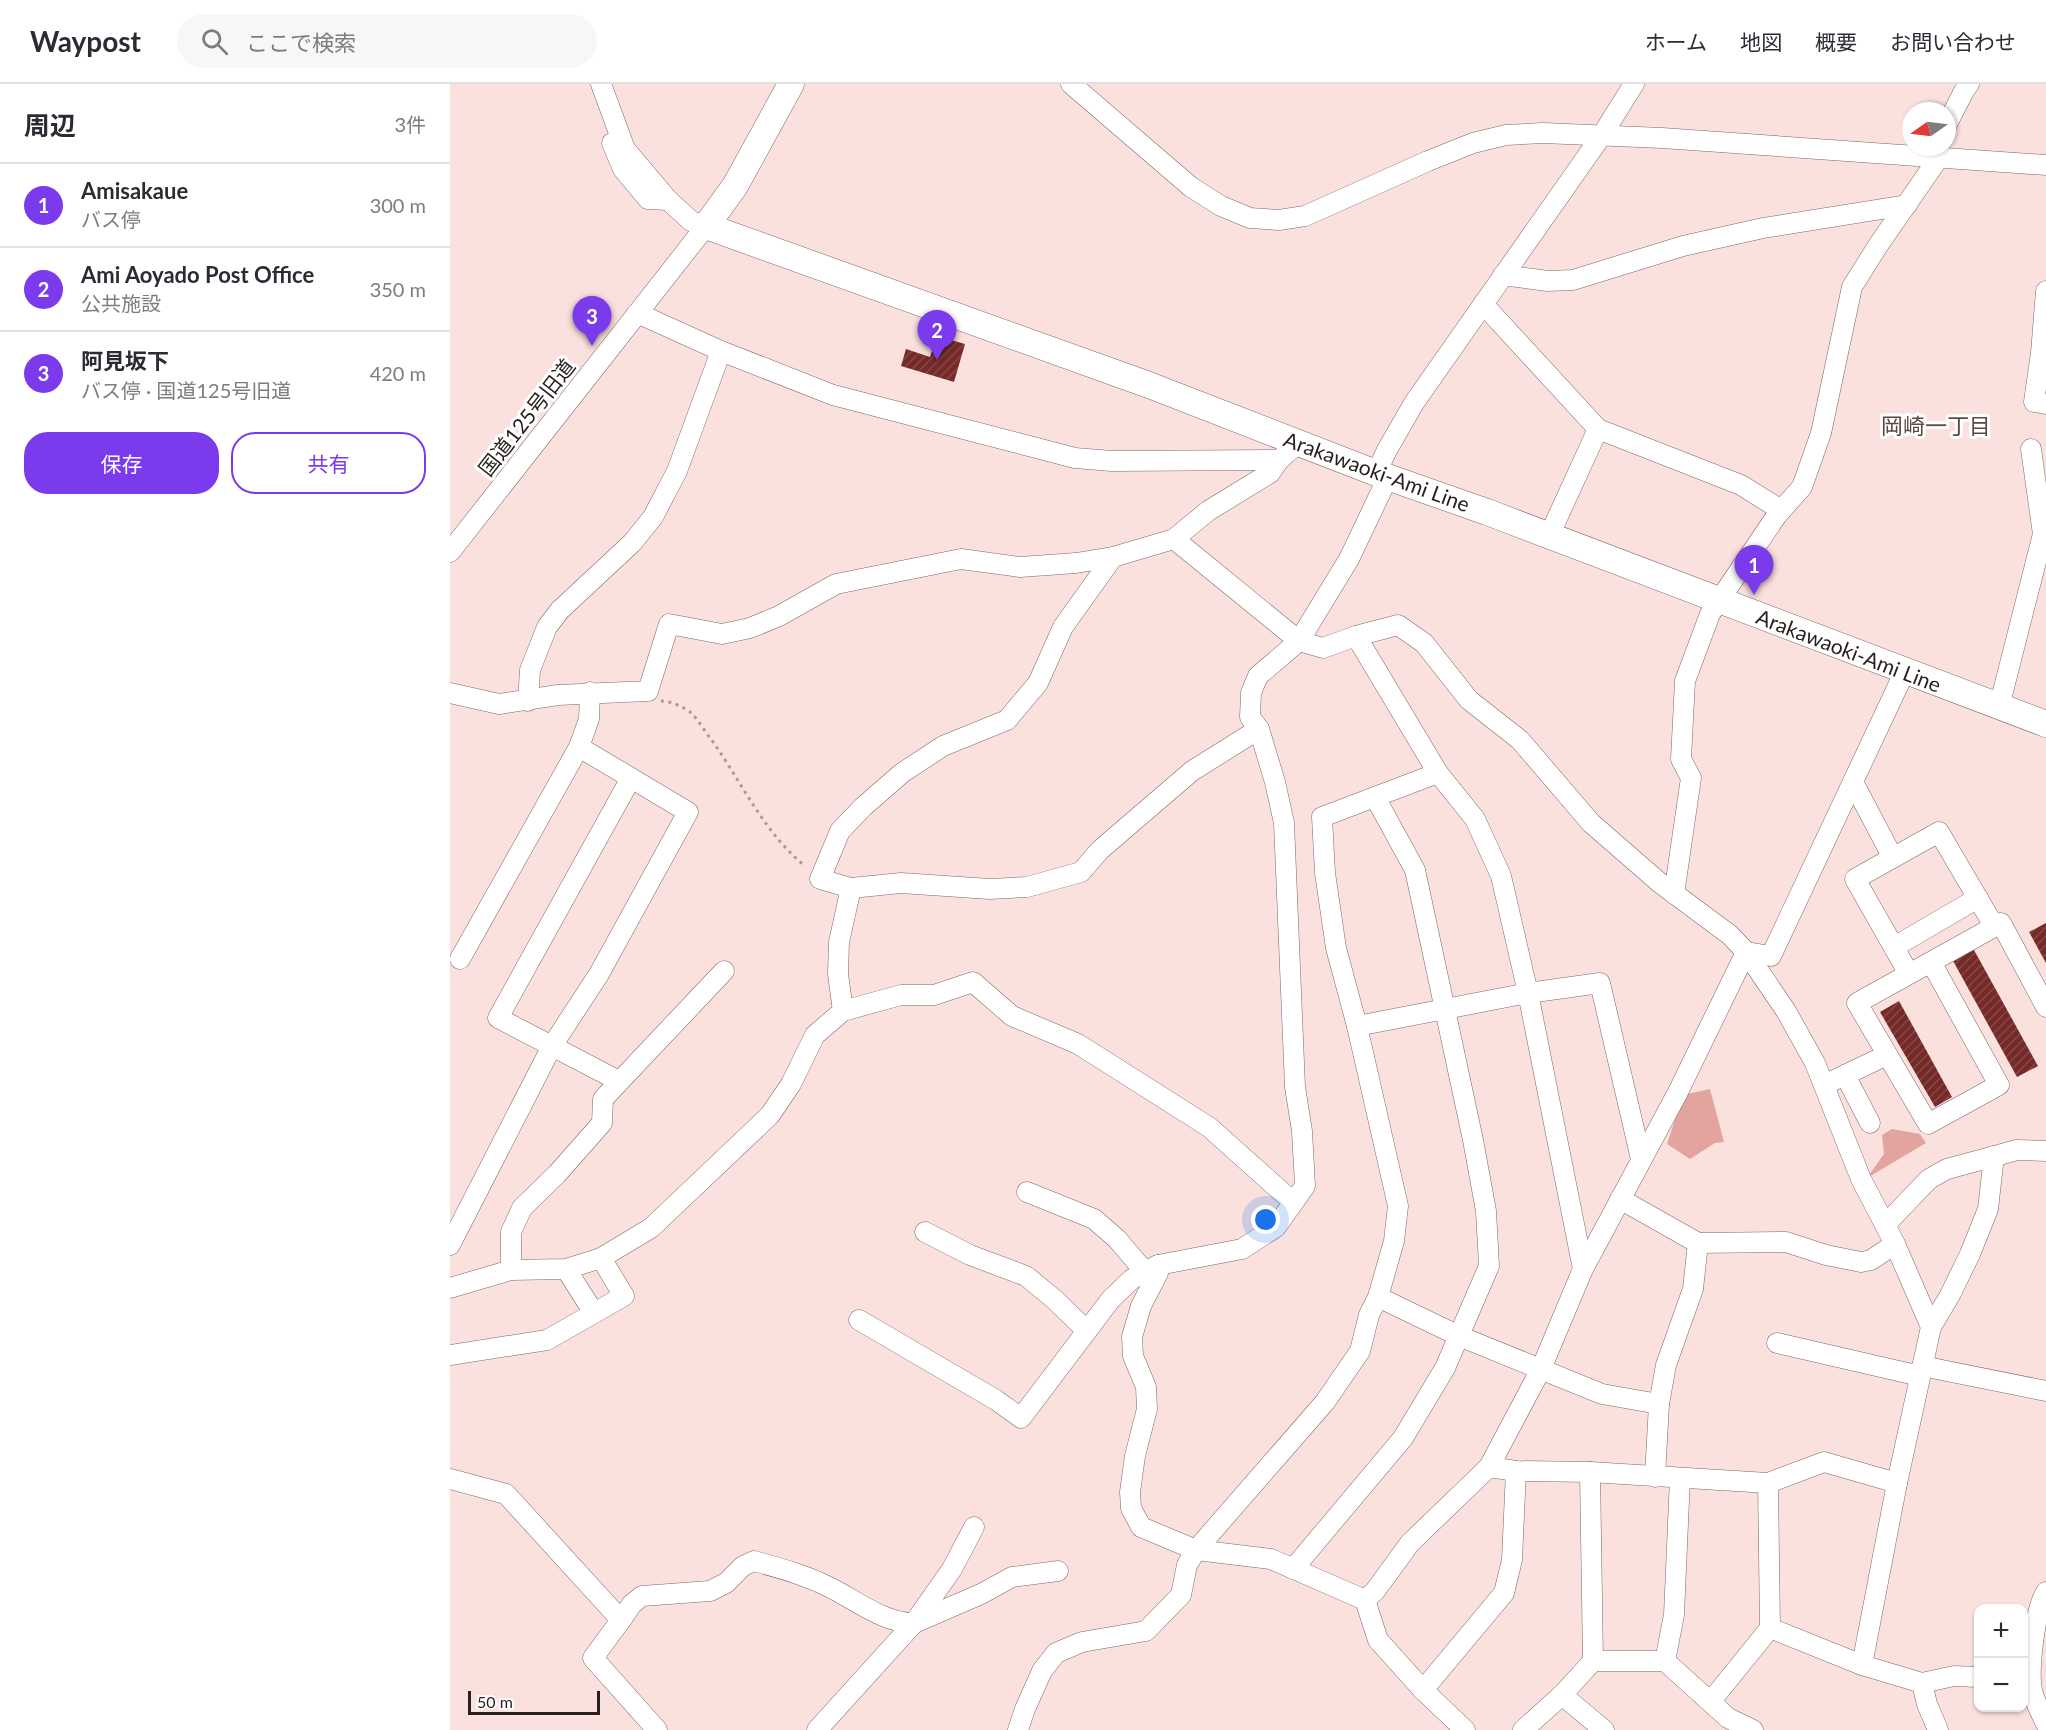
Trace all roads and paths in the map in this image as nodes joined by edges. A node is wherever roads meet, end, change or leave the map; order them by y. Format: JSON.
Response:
{"nodes":[{"id":1,"x":586,"y":84,"type":"edge"},
{"id":2,"x":601,"y":84,"type":"edge"},
{"id":3,"x":791,"y":84,"type":"edge"},
{"id":4,"x":1071,"y":84,"type":"edge"},
{"id":5,"x":1634,"y":84,"type":"edge"},
{"id":6,"x":1969,"y":84,"type":"edge"},
{"id":7,"x":1956,"y":107,"type":"edge"},
{"id":8,"x":1602,"y":135,"type":"junction"},
{"id":9,"x":1902,"y":151,"type":"edge"},
{"id":10,"x":1956,"y":155,"type":"edge"},
{"id":11,"x":1937,"y":156,"type":"edge"},
{"id":12,"x":2046,"y":165,"type":"edge"},
{"id":13,"x":668,"y":200,"type":"junction"},
{"id":14,"x":1907,"y":205,"type":"junction"},
{"id":15,"x":706,"y":226,"type":"junction"},
{"id":16,"x":1503,"y":275,"type":"junction"},
{"id":17,"x":2046,"y":291,"type":"edge"},
{"id":18,"x":1483,"y":304,"type":"junction"},
{"id":19,"x":637,"y":313,"type":"junction"},
{"id":20,"x":721,"y":351,"type":"junction"},
{"id":21,"x":2046,"y":404,"type":"edge"},
{"id":22,"x":1598,"y":429,"type":"junction"},
{"id":23,"x":1298,"y":443,"type":"junction"},
{"id":24,"x":2031,"y":449,"type":"dead end"},
{"id":25,"x":1279,"y":459,"type":"junction"},
{"id":26,"x":1382,"y":475,"type":"junction"},
{"id":27,"x":1781,"y":510,"type":"junction"},
{"id":28,"x":1549,"y":536,"type":"junction"},
{"id":29,"x":1174,"y":539,"type":"junction"},
{"id":30,"x":450,"y":552,"type":"edge"},
{"id":31,"x":1113,"y":557,"type":"junction"},
{"id":32,"x":1720,"y":601,"type":"junction"},
{"id":33,"x":1356,"y":636,"type":"junction"},
{"id":34,"x":1299,"y":641,"type":"junction"},
{"id":35,"x":1905,"y":671,"type":"junction"},
{"id":36,"x":648,"y":691,"type":"junction"},
{"id":37,"x":590,"y":692,"type":"junction"},
{"id":38,"x":450,"y":693,"type":"edge"},
{"id":39,"x":528,"y":701,"type":"junction"},
{"id":40,"x":1999,"y":706,"type":"junction"},
{"id":41,"x":2046,"y":724,"type":"edge"},
{"id":42,"x":1259,"y":729,"type":"junction"},
{"id":43,"x":579,"y":747,"type":"junction"},
{"id":44,"x":1438,"y":773,"type":"junction"},
{"id":45,"x":631,"y":778,"type":"junction"},
{"id":46,"x":1853,"y":782,"type":"junction"},
{"id":47,"x":1376,"y":797,"type":"junction"},
{"id":48,"x":1893,"y":858,"type":"junction"},
{"id":49,"x":820,"y":879,"type":"junction"},
{"id":50,"x":851,"y":888,"type":"junction"},
{"id":51,"x":1674,"y":894,"type":"junction"},
{"id":52,"x":1978,"y":898,"type":"junction"},
{"id":53,"x":1994,"y":927,"type":"junction"},
{"id":54,"x":1894,"y":947,"type":"junction"},
{"id":55,"x":1746,"y":952,"type":"junction"},
{"id":56,"x":460,"y":959,"type":"dead end"},
{"id":57,"x":1931,"y":962,"type":"junction"},
{"id":58,"x":724,"y":971,"type":"dead end"},
{"id":59,"x":1909,"y":974,"type":"junction"},
{"id":60,"x":1528,"y":993,"type":"junction"},
{"id":61,"x":2046,"y":1007,"type":"edge"},
{"id":62,"x":1445,"y":1008,"type":"junction"},
{"id":63,"x":843,"y":1011,"type":"junction"},
{"id":64,"x":1357,"y":1026,"type":"junction"},
{"id":65,"x":552,"y":1046,"type":"junction"},
{"id":66,"x":1887,"y":1055,"type":"junction"},
{"id":67,"x":1845,"y":1075,"type":"junction"},
{"id":68,"x":619,"y":1081,"type":"junction"},
{"id":69,"x":1824,"y":1085,"type":"junction"},
{"id":70,"x":1870,"y":1123,"type":"dead end"},
{"id":71,"x":2046,"y":1151,"type":"edge"},
{"id":72,"x":1994,"y":1156,"type":"junction"},
{"id":73,"x":1641,"y":1160,"type":"junction"},
{"id":74,"x":1027,"y":1192,"type":"dead end"},
{"id":75,"x":1620,"y":1200,"type":"junction"},
{"id":76,"x":1293,"y":1202,"type":"junction"},
{"id":77,"x":1885,"y":1225,"type":"junction"},
{"id":78,"x":925,"y":1232,"type":"dead end"},
{"id":79,"x":1698,"y":1243,"type":"junction"},
{"id":80,"x":1895,"y":1244,"type":"junction"},
{"id":81,"x":450,"y":1245,"type":"edge"},
{"id":82,"x":601,"y":1258,"type":"junction"},
{"id":83,"x":1152,"y":1268,"type":"junction"},
{"id":84,"x":566,"y":1269,"type":"junction"},
{"id":85,"x":1583,"y":1269,"type":"junction"},
{"id":86,"x":511,"y":1270,"type":"junction"},
{"id":87,"x":450,"y":1288,"type":"edge"},
{"id":88,"x":1378,"y":1297,"type":"junction"},
{"id":89,"x":594,"y":1313,"type":"junction"},
{"id":90,"x":859,"y":1320,"type":"dead end"},
{"id":91,"x":1930,"y":1327,"type":"junction"},
{"id":92,"x":1086,"y":1331,"type":"junction"},
{"id":93,"x":1459,"y":1336,"type":"junction"},
{"id":94,"x":1777,"y":1343,"type":"dead end"},
{"id":95,"x":450,"y":1355,"type":"edge"},
{"id":96,"x":1541,"y":1369,"type":"junction"},
{"id":97,"x":1921,"y":1371,"type":"junction"},
{"id":98,"x":2046,"y":1391,"type":"edge"},
{"id":99,"x":1659,"y":1404,"type":"junction"},
{"id":100,"x":1489,"y":1467,"type":"junction"},
{"id":101,"x":1516,"y":1470,"type":"junction"},
{"id":102,"x":1590,"y":1472,"type":"junction"},
{"id":103,"x":1655,"y":1477,"type":"junction"},
{"id":104,"x":1680,"y":1478,"type":"junction"},
{"id":105,"x":450,"y":1479,"type":"edge"},
{"id":106,"x":1768,"y":1483,"type":"junction"},
{"id":107,"x":1897,"y":1483,"type":"junction"},
{"id":108,"x":974,"y":1527,"type":"dead end"},
{"id":109,"x":1196,"y":1550,"type":"junction"},
{"id":110,"x":1293,"y":1569,"type":"junction"},
{"id":111,"x":1058,"y":1571,"type":"dead end"},
{"id":112,"x":2046,"y":1592,"type":"edge"},
{"id":113,"x":1365,"y":1600,"type":"junction"},
{"id":114,"x":621,"y":1620,"type":"junction"},
{"id":115,"x":914,"y":1623,"type":"junction"},
{"id":116,"x":1770,"y":1628,"type":"junction"},
{"id":117,"x":1593,"y":1661,"type":"junction"},
{"id":118,"x":1665,"y":1661,"type":"junction"},
{"id":119,"x":1862,"y":1665,"type":"junction"},
{"id":120,"x":1974,"y":1677,"type":"edge"},
{"id":121,"x":1922,"y":1683,"type":"junction"},
{"id":122,"x":1423,"y":1690,"type":"junction"},
{"id":123,"x":2028,"y":1691,"type":"edge"},
{"id":124,"x":1562,"y":1695,"type":"junction"},
{"id":125,"x":1711,"y":1701,"type":"junction"},
{"id":126,"x":2046,"y":1725,"type":"edge"},
{"id":127,"x":657,"y":1730,"type":"edge"},
{"id":128,"x":817,"y":1730,"type":"edge"},
{"id":129,"x":1018,"y":1730,"type":"edge"},
{"id":130,"x":1465,"y":1730,"type":"edge"},
{"id":131,"x":1523,"y":1730,"type":"edge"},
{"id":132,"x":1604,"y":1730,"type":"edge"},
{"id":133,"x":1753,"y":1730,"type":"edge"},
{"id":134,"x":1938,"y":1730,"type":"edge"}],
"edges":[{"from":1,"to":13,"type":"street"},
{"from":2,"to":13,"type":"street"},
{"from":3,"to":15,"type":"main road"},
{"from":4,"to":8,"type":"street"},
{"from":5,"to":8,"type":"street"},
{"from":6,"to":7,"type":"street"},
{"from":8,"to":9,"type":"street"},
{"from":8,"to":16,"type":"street"},
{"from":10,"to":12,"type":"street"},
{"from":11,"to":14,"type":"street"},
{"from":13,"to":15,"type":"street"},
{"from":14,"to":16,"type":"street"},
{"from":14,"to":27,"type":"street"},
{"from":15,"to":19,"type":"street","name":"国道125号旧道"},
{"from":15,"to":23,"type":"main road","name":"Arakawaoki-Ami Line"},
{"from":16,"to":18,"type":"street"},
{"from":17,"to":21,"type":"street"},
{"from":18,"to":22,"type":"street"},
{"from":18,"to":26,"type":"street"},
{"from":19,"to":20,"type":"street"},
{"from":19,"to":30,"type":"street","name":"国道125号旧道"},
{"from":20,"to":25,"type":"street"},
{"from":20,"to":39,"type":"street"},
{"from":22,"to":27,"type":"street"},
{"from":22,"to":28,"type":"street"},
{"from":23,"to":25,"type":"street"},
{"from":23,"to":26,"type":"main road","name":"Arakawaoki-Ami Line"},
{"from":24,"to":40,"type":"street"},
{"from":25,"to":29,"type":"street"},
{"from":26,"to":28,"type":"main road","name":"Arakawaoki-Ami Line"},
{"from":26,"to":34,"type":"street"},
{"from":27,"to":32,"type":"street"},
{"from":28,"to":32,"type":"main road","name":"Arakawaoki-Ami Line"},
{"from":29,"to":31,"type":"street"},
{"from":29,"to":34,"type":"street"},
{"from":31,"to":36,"type":"street"},
{"from":31,"to":49,"type":"street"},
{"from":32,"to":35,"type":"main road","name":"Arakawaoki-Ami Line"},
{"from":32,"to":51,"type":"street"},
{"from":33,"to":34,"type":"street"},
{"from":33,"to":44,"type":"street"},
{"from":33,"to":51,"type":"street"},
{"from":34,"to":42,"type":"street"},
{"from":35,"to":40,"type":"main road","name":"Arakawaoki-Ami Line"},
{"from":35,"to":46,"type":"street"},
{"from":36,"to":37,"type":"street"},
{"from":36,"to":49,"type":"path"},
{"from":37,"to":39,"type":"street"},
{"from":37,"to":43,"type":"street"},
{"from":38,"to":39,"type":"street"},
{"from":40,"to":41,"type":"main road","name":"Arakawaoki-Ami Line"},
{"from":42,"to":50,"type":"street"},
{"from":42,"to":76,"type":"street"},
{"from":43,"to":45,"type":"street"},
{"from":43,"to":56,"type":"street"},
{"from":44,"to":47,"type":"street"},
{"from":44,"to":60,"type":"street"},
{"from":45,"to":65,"type":"street"},
{"from":45,"to":65,"type":"street"},
{"from":46,"to":48,"type":"street"},
{"from":46,"to":55,"type":"street"},
{"from":47,"to":62,"type":"street"},
{"from":47,"to":64,"type":"street"},
{"from":48,"to":52,"type":"street"},
{"from":48,"to":54,"type":"street"},
{"from":49,"to":50,"type":"street"},
{"from":50,"to":63,"type":"street"},
{"from":51,"to":55,"type":"street"},
{"from":52,"to":53,"type":"street"},
{"from":52,"to":54,"type":"street"},
{"from":53,"to":57,"type":"street"},
{"from":53,"to":61,"type":"street"},
{"from":54,"to":59,"type":"street"},
{"from":55,"to":69,"type":"street"},
{"from":55,"to":73,"type":"street"},
{"from":57,"to":59,"type":"street"},
{"from":57,"to":66,"type":"street"},
{"from":58,"to":68,"type":"street"},
{"from":59,"to":66,"type":"street"},
{"from":60,"to":62,"type":"street"},
{"from":60,"to":73,"type":"street"},
{"from":60,"to":85,"type":"street"},
{"from":62,"to":64,"type":"street"},
{"from":62,"to":93,"type":"street"},
{"from":63,"to":76,"type":"street"},
{"from":63,"to":82,"type":"street"},
{"from":64,"to":88,"type":"street"},
{"from":65,"to":68,"type":"street"},
{"from":65,"to":81,"type":"street"},
{"from":66,"to":67,"type":"street"},
{"from":67,"to":69,"type":"street"},
{"from":67,"to":70,"type":"street"},
{"from":68,"to":86,"type":"street"},
{"from":69,"to":77,"type":"street"},
{"from":71,"to":72,"type":"street"},
{"from":72,"to":77,"type":"street"},
{"from":72,"to":91,"type":"street"},
{"from":73,"to":75,"type":"street"},
{"from":74,"to":83,"type":"street"},
{"from":75,"to":79,"type":"street"},
{"from":75,"to":85,"type":"street"},
{"from":76,"to":83,"type":"street"},
{"from":77,"to":80,"type":"street"},
{"from":78,"to":92,"type":"street"},
{"from":79,"to":80,"type":"street"},
{"from":79,"to":99,"type":"street"},
{"from":80,"to":91,"type":"street"},
{"from":82,"to":84,"type":"street"},
{"from":82,"to":89,"type":"street"},
{"from":83,"to":92,"type":"street"},
{"from":83,"to":109,"type":"street"},
{"from":84,"to":86,"type":"street"},
{"from":84,"to":89,"type":"street"},
{"from":85,"to":96,"type":"street"},
{"from":86,"to":87,"type":"street"},
{"from":88,"to":93,"type":"street"},
{"from":88,"to":109,"type":"street"},
{"from":89,"to":95,"type":"street"},
{"from":90,"to":92,"type":"street"},
{"from":91,"to":97,"type":"street"},
{"from":93,"to":96,"type":"street"},
{"from":93,"to":110,"type":"street"},
{"from":94,"to":97,"type":"street"},
{"from":96,"to":99,"type":"street"},
{"from":96,"to":100,"type":"street"},
{"from":97,"to":98,"type":"street"},
{"from":97,"to":107,"type":"street"},
{"from":99,"to":103,"type":"street"},
{"from":100,"to":101,"type":"street"},
{"from":100,"to":113,"type":"street"},
{"from":101,"to":102,"type":"street"},
{"from":101,"to":122,"type":"street"},
{"from":102,"to":103,"type":"street"},
{"from":102,"to":117,"type":"street"},
{"from":103,"to":104,"type":"street"},
{"from":104,"to":106,"type":"street"},
{"from":104,"to":118,"type":"street"},
{"from":105,"to":114,"type":"street"},
{"from":106,"to":107,"type":"street"},
{"from":106,"to":116,"type":"street"},
{"from":107,"to":119,"type":"street"},
{"from":108,"to":115,"type":"street"},
{"from":109,"to":110,"type":"street"},
{"from":109,"to":129,"type":"street"},
{"from":110,"to":113,"type":"street"},
{"from":111,"to":115,"type":"street"},
{"from":112,"to":123,"type":"street"},
{"from":113,"to":122,"type":"street"},
{"from":114,"to":115,"type":"street"},
{"from":114,"to":127,"type":"street"},
{"from":115,"to":128,"type":"street"},
{"from":116,"to":119,"type":"street"},
{"from":116,"to":125,"type":"street"},
{"from":117,"to":118,"type":"street"},
{"from":117,"to":124,"type":"street"},
{"from":118,"to":125,"type":"street"},
{"from":119,"to":121,"type":"street"},
{"from":120,"to":121,"type":"street"},
{"from":121,"to":134,"type":"street"},
{"from":122,"to":130,"type":"street"},
{"from":123,"to":126,"type":"street"},
{"from":124,"to":131,"type":"street"},
{"from":124,"to":132,"type":"street"},
{"from":125,"to":133,"type":"street"}]}
